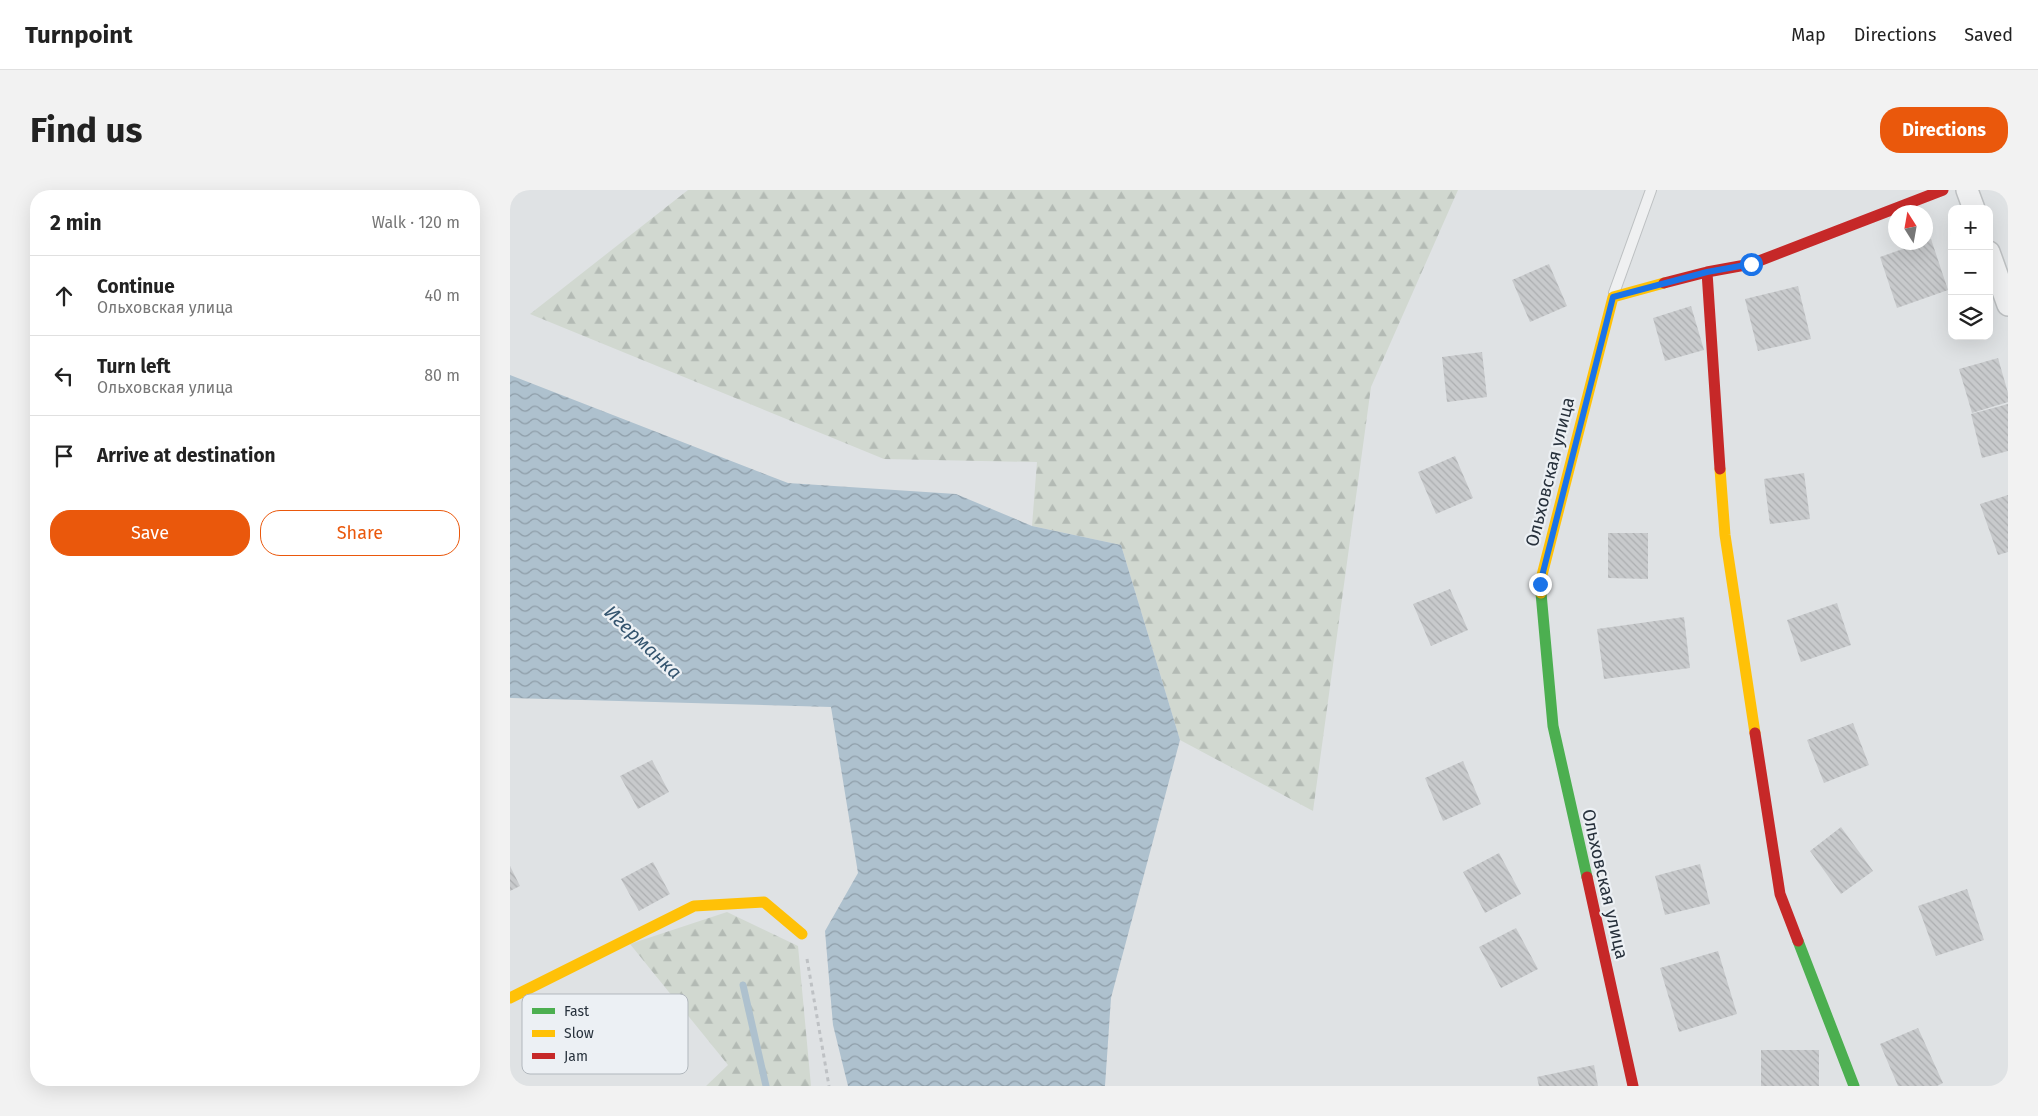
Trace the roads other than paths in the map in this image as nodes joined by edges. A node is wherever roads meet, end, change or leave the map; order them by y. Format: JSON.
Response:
{"nodes":[{"id":1,"x":1651,"y":190,"type":"edge"},
{"id":2,"x":1943,"y":190,"type":"edge"},
{"id":3,"x":1967,"y":190,"type":"edge"},
{"id":4,"x":1973,"y":205,"type":"edge"},
{"id":5,"x":1993,"y":263,"type":"edge"},
{"id":6,"x":1707,"y":272,"type":"junction"},
{"id":7,"x":1613,"y":297,"type":"junction"},
{"id":8,"x":2008,"y":305,"type":"edge"},
{"id":9,"x":802,"y":934,"type":"road end"},
{"id":10,"x":510,"y":998,"type":"edge"},
{"id":11,"x":1634,"y":1086,"type":"edge"},
{"id":12,"x":1854,"y":1086,"type":"edge"}],
"edges":[{"from":1,"to":7,"type":"lane"},
{"from":2,"to":6,"type":"street"},
{"from":3,"to":4,"type":"street"},
{"from":5,"to":8,"type":"street"},
{"from":6,"to":7,"type":"street"},
{"from":6,"to":12,"type":"street"},
{"from":7,"to":11,"type":"street","name":"Ольховская улица"},
{"from":9,"to":10,"type":"street"}]}
